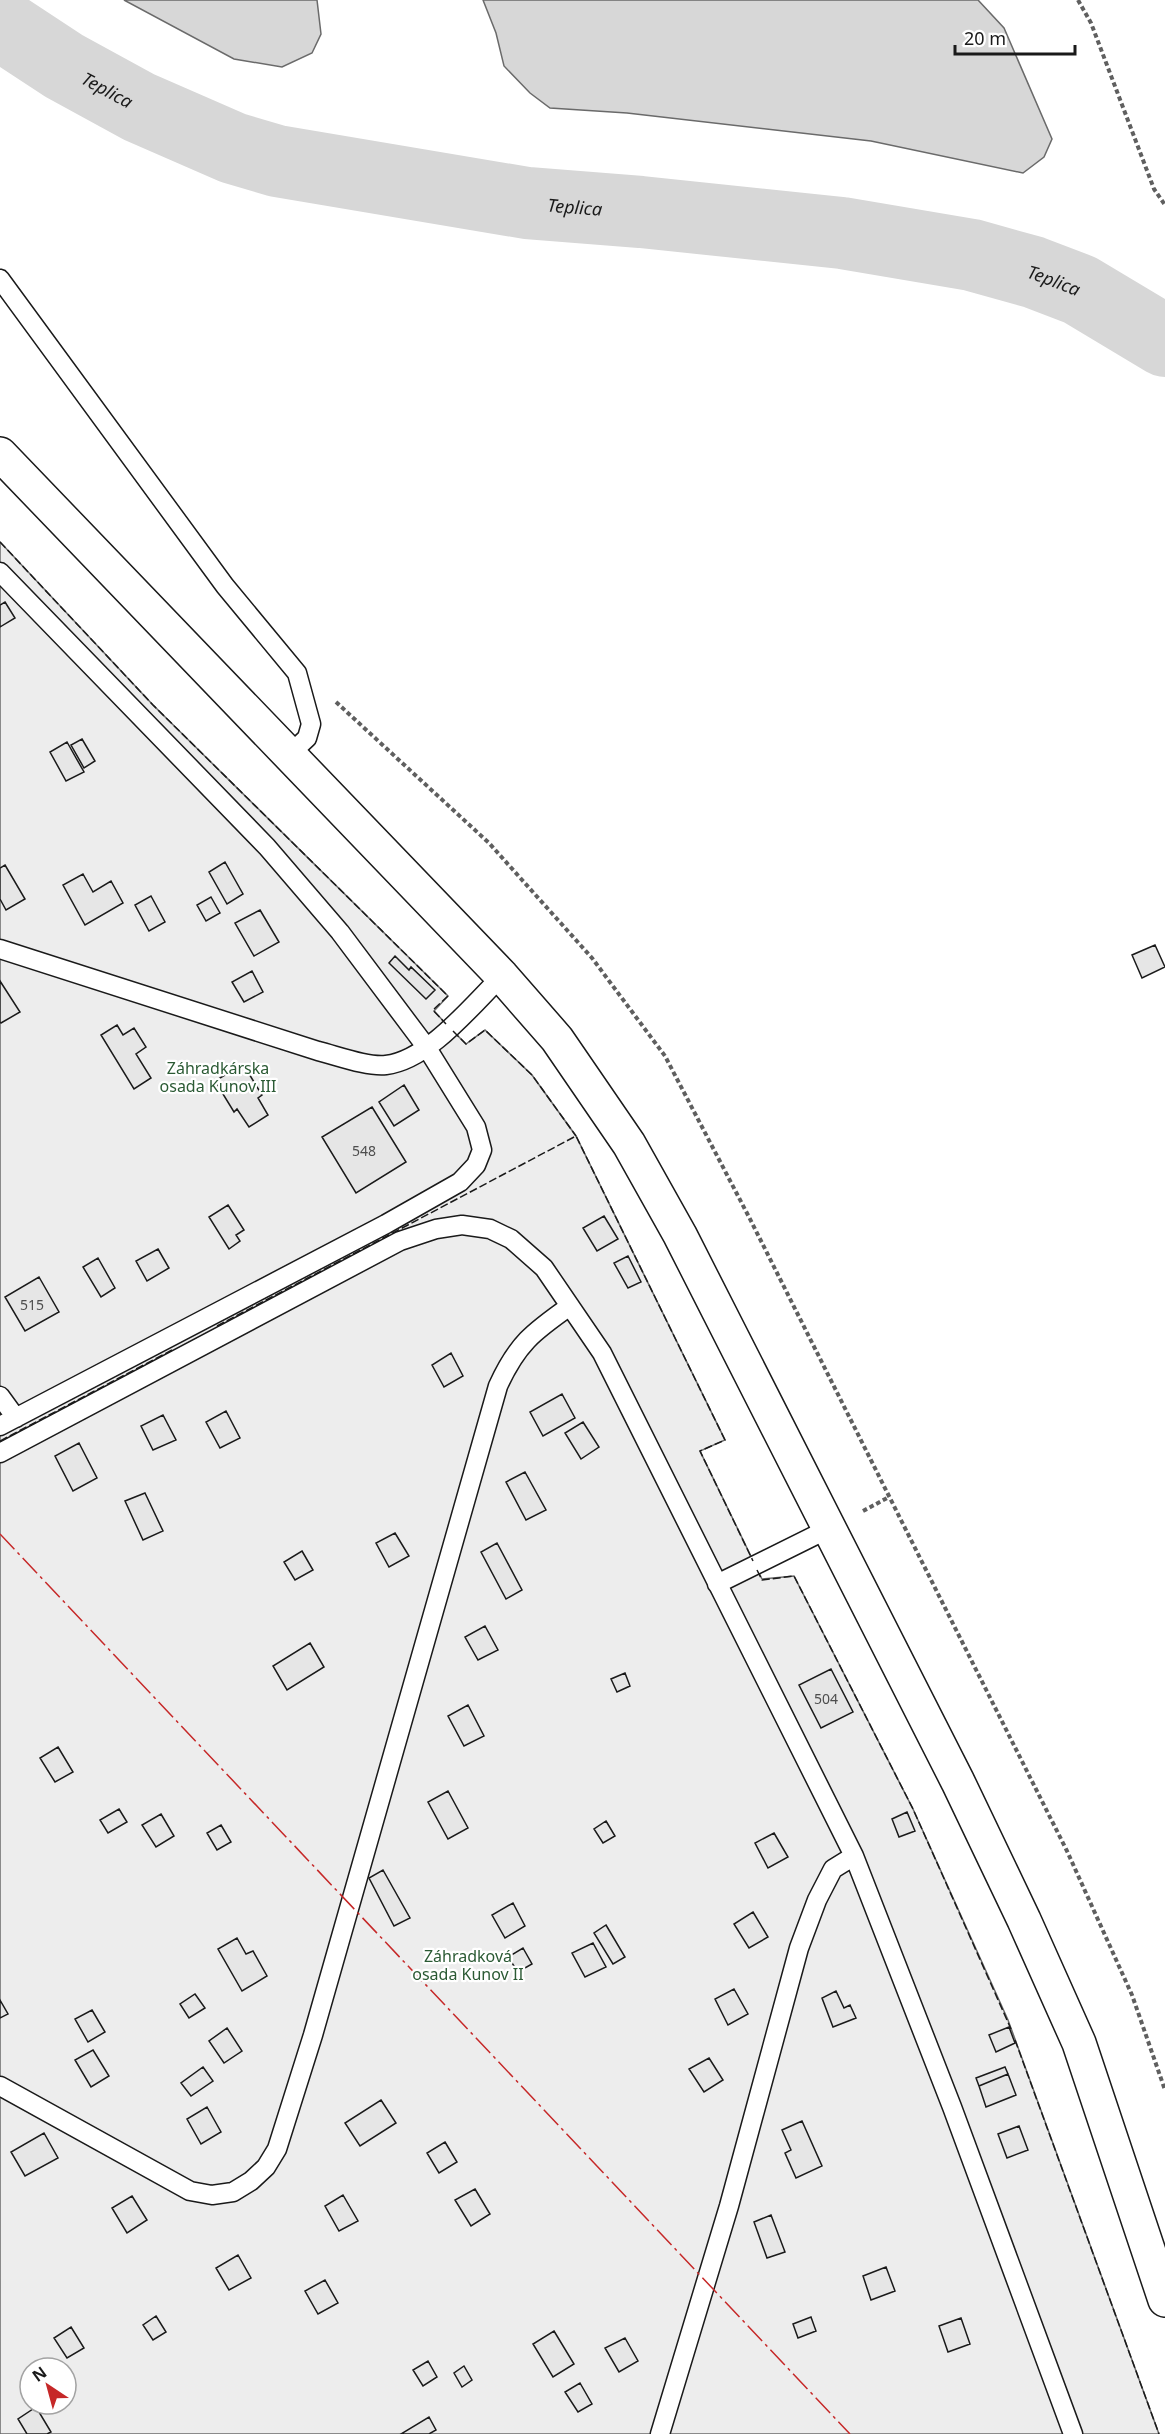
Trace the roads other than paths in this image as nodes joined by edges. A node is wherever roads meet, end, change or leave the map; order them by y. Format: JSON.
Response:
{"nodes":[{"id":1,"x":0,"y":279,"type":"edge"},
{"id":2,"x":0,"y":454,"type":"edge"},
{"id":3,"x":0,"y":572,"type":"edge"},
{"id":4,"x":290,"y":754,"type":"junction"},
{"id":5,"x":0,"y":949,"type":"edge"},
{"id":6,"x":502,"y":976,"type":"junction"},
{"id":7,"x":427,"y":1048,"type":"junction"},
{"id":8,"x":570,"y":1306,"type":"junction"},
{"id":9,"x":0,"y":1396,"type":"edge"},
{"id":10,"x":8,"y":1422,"type":"edge"},
{"id":11,"x":0,"y":1452,"type":"edge"},
{"id":12,"x":830,"y":1528,"type":"junction"},
{"id":13,"x":717,"y":1584,"type":"junction"},
{"id":14,"x":854,"y":1856,"type":"junction"},
{"id":15,"x":0,"y":2086,"type":"edge"},
{"id":16,"x":1165,"y":2300,"type":"edge"},
{"id":17,"x":660,"y":2434,"type":"edge"},
{"id":18,"x":1073,"y":2434,"type":"edge"}],
"edges":[{"from":1,"to":4,"type":"lane"},
{"from":2,"to":4,"type":"main road"},
{"from":3,"to":7,"type":"lane"},
{"from":4,"to":6,"type":"main road"},
{"from":5,"to":7,"type":"lane"},
{"from":6,"to":7,"type":"lane"},
{"from":6,"to":12,"type":"main road"},
{"from":7,"to":10,"type":"lane"},
{"from":8,"to":11,"type":"lane"},
{"from":8,"to":13,"type":"lane"},
{"from":8,"to":15,"type":"lane"},
{"from":9,"to":10,"type":"lane"},
{"from":12,"to":13,"type":"lane"},
{"from":12,"to":16,"type":"main road"},
{"from":13,"to":14,"type":"lane"},
{"from":14,"to":17,"type":"lane"},
{"from":14,"to":18,"type":"lane"}]}
